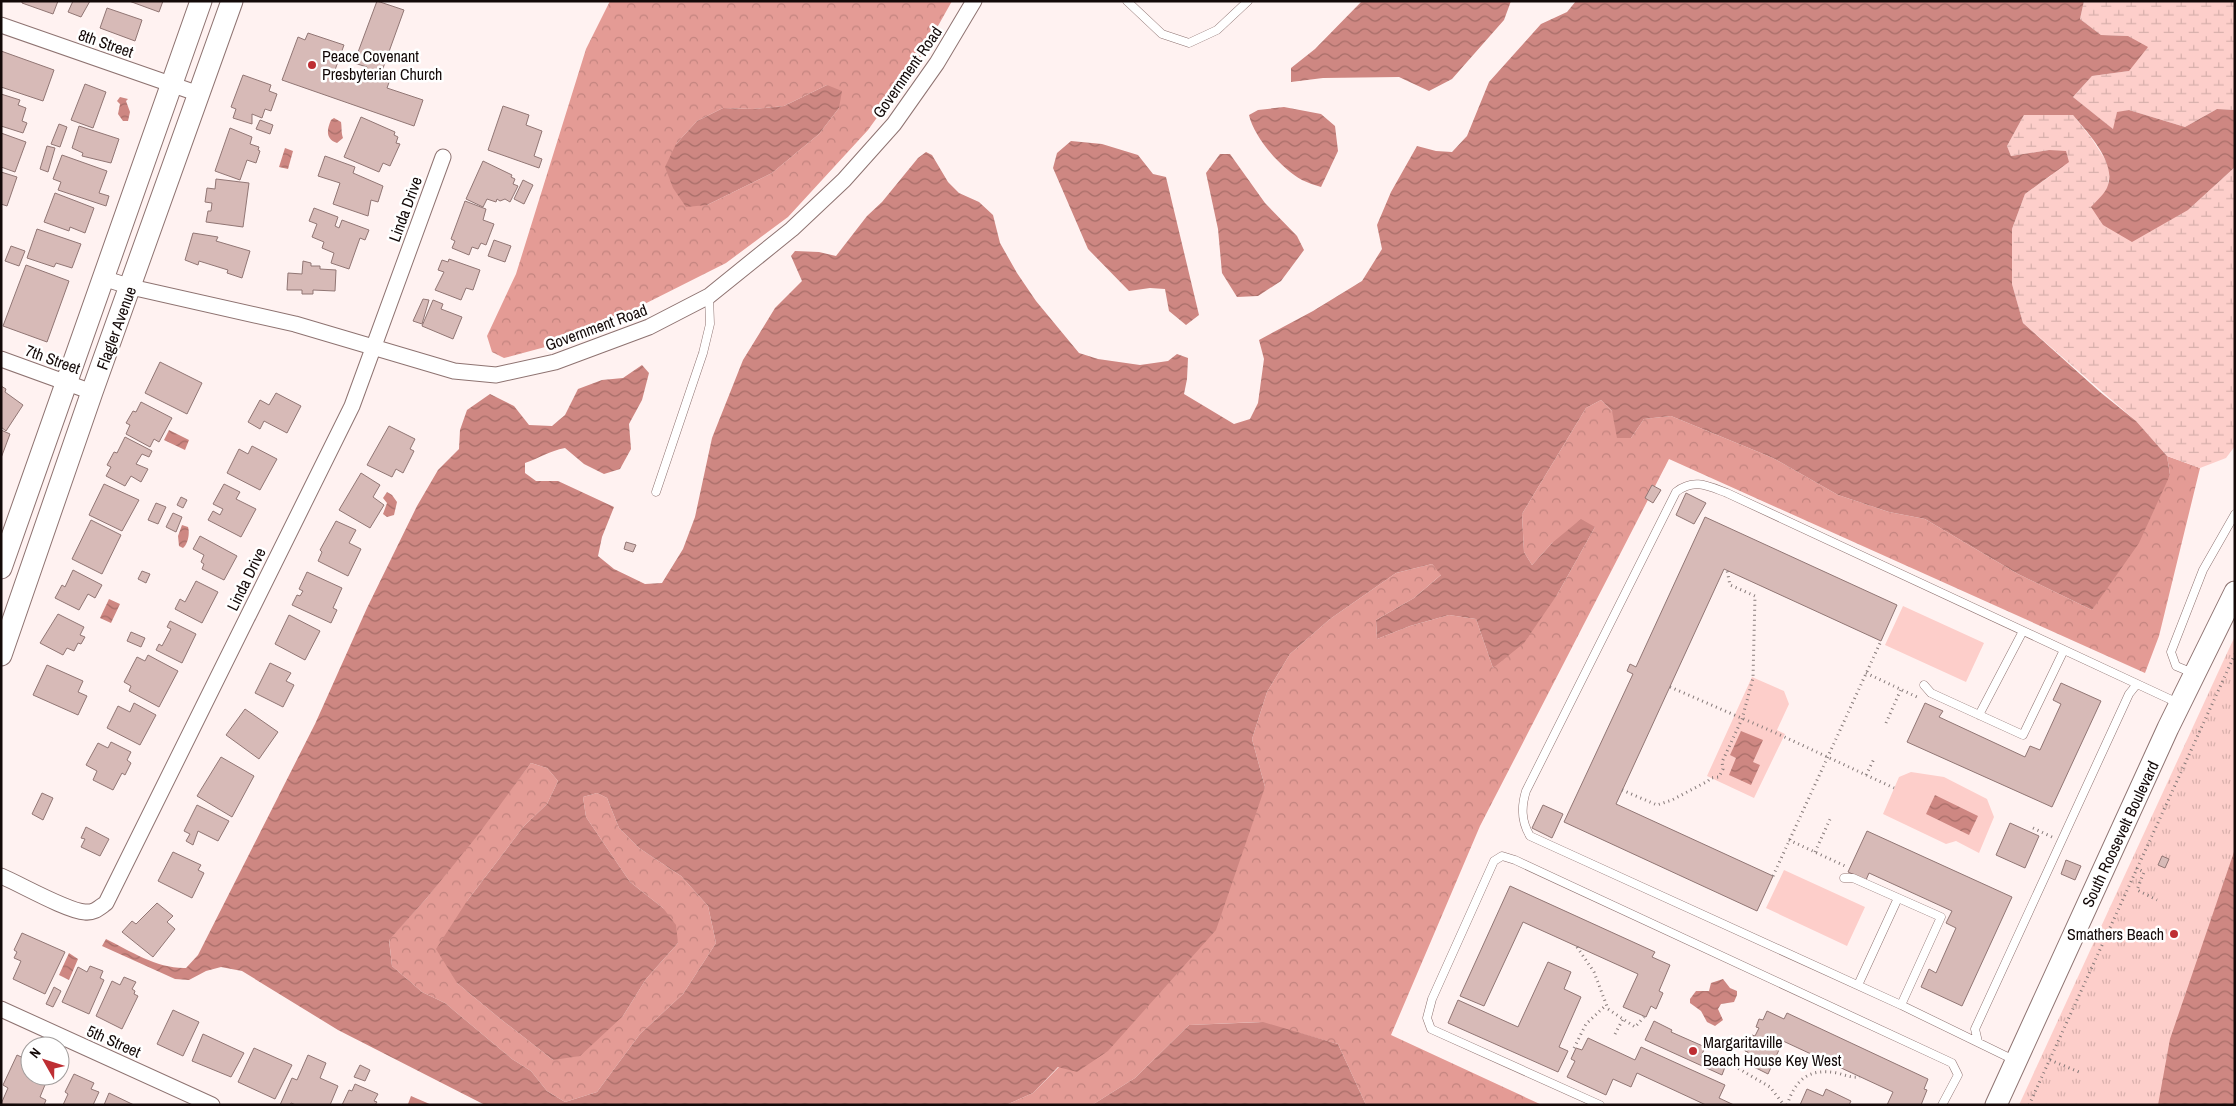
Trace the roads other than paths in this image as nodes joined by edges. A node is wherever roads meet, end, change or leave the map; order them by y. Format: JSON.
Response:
{"nodes":[{"id":1,"x":201,"y":1,"type":"edge"},
{"id":2,"x":232,"y":1,"type":"edge"},
{"id":3,"x":974,"y":1,"type":"edge"},
{"id":4,"x":1127,"y":1,"type":"edge"},
{"id":5,"x":1248,"y":1,"type":"edge"},
{"id":6,"x":1,"y":25,"type":"edge"},
{"id":7,"x":172,"y":84,"type":"junction"},
{"id":8,"x":199,"y":94,"type":"junction"},
{"id":9,"x":443,"y":157,"type":"dead end"},
{"id":10,"x":103,"y":278,"type":"junction"},
{"id":11,"x":130,"y":287,"type":"junction"},
{"id":12,"x":709,"y":296,"type":"junction"},
{"id":13,"x":373,"y":348,"type":"junction"},
{"id":14,"x":1,"y":359,"type":"edge"},
{"id":15,"x":66,"y":382,"type":"junction"},
{"id":16,"x":92,"y":392,"type":"junction"},
{"id":17,"x":656,"y":492,"type":"dead end"},
{"id":18,"x":2235,"y":514,"type":"edge"},
{"id":19,"x":1,"y":568,"type":"edge"},
{"id":20,"x":2235,"y":592,"type":"edge"},
{"id":21,"x":2023,"y":631,"type":"junction"},
{"id":22,"x":2064,"y":650,"type":"junction"},
{"id":23,"x":1,"y":655,"type":"edge"},
{"id":24,"x":2195,"y":674,"type":"junction"},
{"id":25,"x":2137,"y":684,"type":"junction"},
{"id":26,"x":1924,"y":685,"type":"dead end"},
{"id":27,"x":2180,"y":704,"type":"junction"},
{"id":28,"x":1979,"y":715,"type":"junction"},
{"id":29,"x":1,"y":876,"type":"edge"},
{"id":30,"x":1844,"y":878,"type":"road end"},
{"id":31,"x":1898,"y":898,"type":"junction"},
{"id":32,"x":1858,"y":985,"type":"junction"},
{"id":33,"x":1901,"y":1004,"type":"junction"},
{"id":34,"x":1,"y":1009,"type":"edge"},
{"id":35,"x":1978,"y":1042,"type":"junction"},
{"id":36,"x":2016,"y":1061,"type":"junction"},
{"id":37,"x":212,"y":1105,"type":"edge"},
{"id":38,"x":1600,"y":1105,"type":"edge"},
{"id":39,"x":1942,"y":1105,"type":"edge"},
{"id":40,"x":1996,"y":1105,"type":"edge"}],
"edges":[{"from":1,"to":7,"type":"main road","name":"Flagler Avenue"},
{"from":2,"to":8,"type":"main road","name":"Flagler Avenue"},
{"from":3,"to":12,"type":"street","name":"Government Road"},
{"from":4,"to":5,"type":"lane"},
{"from":6,"to":7,"type":"street","name":"8th Street"},
{"from":7,"to":8,"type":"street","name":"8th Street"},
{"from":7,"to":10,"type":"main road","name":"Flagler Avenue"},
{"from":8,"to":11,"type":"main road","name":"Flagler Avenue"},
{"from":9,"to":13,"type":"street","name":"Linda Drive"},
{"from":10,"to":11,"type":"street","name":"Government Road"},
{"from":10,"to":15,"type":"main road","name":"Flagler Avenue"},
{"from":11,"to":13,"type":"street","name":"Government Road"},
{"from":11,"to":16,"type":"main road","name":"Flagler Avenue"},
{"from":12,"to":13,"type":"street","name":"Government Road"},
{"from":12,"to":17,"type":"lane"},
{"from":13,"to":29,"type":"street","name":"Linda Drive"},
{"from":14,"to":15,"type":"street","name":"7th Street"},
{"from":15,"to":16,"type":"street","name":"7th Street"},
{"from":15,"to":19,"type":"main road","name":"Flagler Avenue"},
{"from":16,"to":23,"type":"main road","name":"Flagler Avenue"},
{"from":18,"to":24,"type":"lane"},
{"from":20,"to":24,"type":"main road","name":"South Roosevelt Boulevard"},
{"from":21,"to":22,"type":"lane"},
{"from":21,"to":28,"type":"lane"},
{"from":21,"to":32,"type":"lane"},
{"from":22,"to":25,"type":"lane"},
{"from":22,"to":28,"type":"lane"},
{"from":24,"to":27,"type":"main road","name":"South Roosevelt Boulevard"},
{"from":25,"to":27,"type":"lane"},
{"from":25,"to":35,"type":"lane"},
{"from":26,"to":28,"type":"lane"},
{"from":27,"to":36,"type":"main road","name":"South Roosevelt Boulevard"},
{"from":30,"to":31,"type":"lane"},
{"from":31,"to":32,"type":"lane"},
{"from":31,"to":33,"type":"lane"},
{"from":32,"to":33,"type":"lane"},
{"from":33,"to":35,"type":"lane"},
{"from":34,"to":37,"type":"street","name":"5th Street"},
{"from":35,"to":36,"type":"lane"},
{"from":36,"to":40,"type":"main road","name":"South Roosevelt Boulevard"},
{"from":38,"to":39,"type":"lane"}]}
